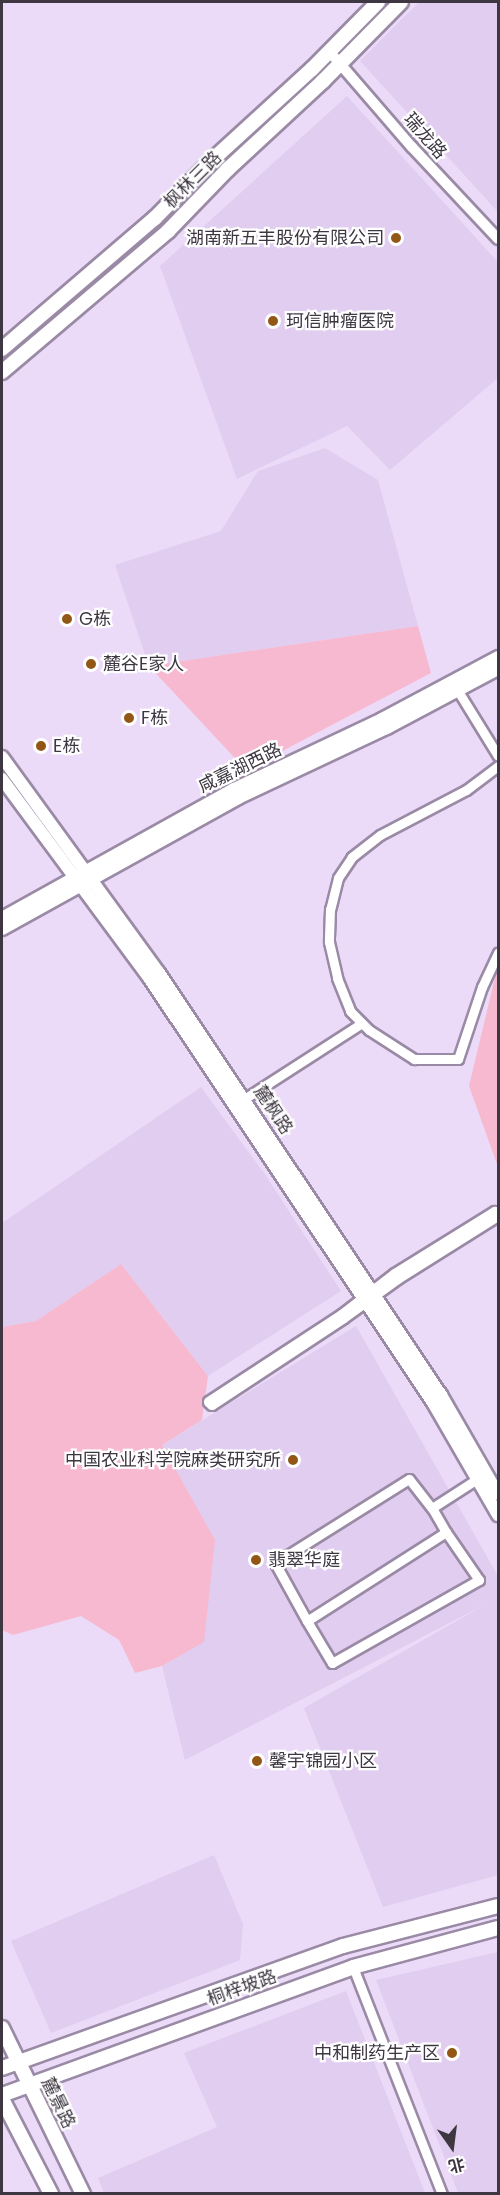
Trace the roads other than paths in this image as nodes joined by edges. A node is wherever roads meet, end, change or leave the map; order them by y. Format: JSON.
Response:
{"nodes":[{"id":1,"x":378,"y":2,"type":"edge"},
{"id":2,"x":401,"y":2,"type":"edge"},
{"id":3,"x":332,"y":49,"type":"junction"},
{"id":4,"x":343,"y":61,"type":"junction"},
{"id":5,"x":498,"y":230,"type":"edge"},
{"id":6,"x":498,"y":239,"type":"edge"},
{"id":7,"x":2,"y":349,"type":"edge"},
{"id":8,"x":2,"y":372,"type":"edge"},
{"id":9,"x":498,"y":657,"type":"edge"},
{"id":10,"x":498,"y":669,"type":"edge"},
{"id":11,"x":458,"y":691,"type":"junction"},
{"id":12,"x":498,"y":756,"type":"edge"},
{"id":13,"x":2,"y":757,"type":"edge"},
{"id":14,"x":498,"y":766,"type":"edge"},
{"id":15,"x":2,"y":779,"type":"edge"},
{"id":16,"x":83,"y":876,"type":"junction"},
{"id":17,"x":2,"y":918,"type":"edge"},
{"id":18,"x":2,"y":929,"type":"edge"},
{"id":19,"x":498,"y":953,"type":"edge"},
{"id":20,"x":362,"y":1023,"type":"junction"},
{"id":21,"x":244,"y":1099,"type":"junction"},
{"id":22,"x":496,"y":1218,"type":"edge"},
{"id":23,"x":369,"y":1297,"type":"junction"},
{"id":24,"x":477,"y":1479,"type":"junction"},
{"id":25,"x":498,"y":1494,"type":"edge"},
{"id":26,"x":432,"y":1508,"type":"junction"},
{"id":27,"x":498,"y":1515,"type":"edge"},
{"id":28,"x":446,"y":1532,"type":"junction"},
{"id":29,"x":307,"y":1621,"type":"junction"},
{"id":30,"x":498,"y":1906,"type":"edge"},
{"id":31,"x":498,"y":1928,"type":"edge"},
{"id":32,"x":353,"y":1967,"type":"junction"},
{"id":33,"x":2,"y":2028,"type":"edge"},
{"id":34,"x":17,"y":2062,"type":"junction"},
{"id":35,"x":2,"y":2068,"type":"edge"},
{"id":36,"x":30,"y":2084,"type":"junction"},
{"id":37,"x":2,"y":2096,"type":"edge"},
{"id":38,"x":51,"y":2193,"type":"edge"},
{"id":39,"x":83,"y":2193,"type":"edge"},
{"id":40,"x":442,"y":2193,"type":"edge"}],
"edges":[{"from":1,"to":3,"type":"main road","name":"枫林三路"},
{"from":2,"to":4,"type":"main road","name":"枫林三路"},
{"from":3,"to":4,"type":"street","name":"瑞龙路"},
{"from":3,"to":7,"type":"main road","name":"枫林三路"},
{"from":4,"to":5,"type":"street","name":"瑞龙路"},
{"from":4,"to":6,"type":"street","name":"瑞龙路"},
{"from":4,"to":8,"type":"main road","name":"枫林三路"},
{"from":9,"to":16,"type":"main road","name":"咸嘉湖西路"},
{"from":10,"to":11,"type":"main road","name":"咸嘉湖西路"},
{"from":11,"to":12,"type":"street"},
{"from":11,"to":16,"type":"main road","name":"咸嘉湖西路"},
{"from":13,"to":16,"type":"main road","name":"麓枫路"},
{"from":14,"to":20,"type":"street"},
{"from":15,"to":16,"type":"main road"},
{"from":16,"to":17,"type":"main road","name":"咸嘉湖西路"},
{"from":16,"to":18,"type":"main road","name":"咸嘉湖西路"},
{"from":16,"to":21,"type":"main road","name":"麓枫路"},
{"from":16,"to":23,"type":"main road"},
{"from":19,"to":20,"type":"street"},
{"from":20,"to":21,"type":"street"},
{"from":21,"to":23,"type":"main road","name":"麓枫路"},
{"from":22,"to":23,"type":"street"},
{"from":23,"to":23,"type":"street"},
{"from":23,"to":24,"type":"main road"},
{"from":23,"to":25,"type":"main road","name":"麓枫路"},
{"from":24,"to":26,"type":"street"},
{"from":24,"to":27,"type":"main road"},
{"from":26,"to":28,"type":"street"},
{"from":26,"to":29,"type":"street"},
{"from":28,"to":29,"type":"street"},
{"from":28,"to":29,"type":"street"},
{"from":30,"to":34,"type":"main road","name":"桐梓坡路"},
{"from":31,"to":32,"type":"main road","name":"桐梓坡路"},
{"from":32,"to":36,"type":"main road","name":"桐梓坡路"},
{"from":32,"to":40,"type":"street"},
{"from":33,"to":34,"type":"main road","name":"麓景路"},
{"from":34,"to":35,"type":"main road","name":"桐梓坡路"},
{"from":34,"to":36,"type":"main road","name":"麓景路"},
{"from":36,"to":37,"type":"main road","name":"桐梓坡路"},
{"from":36,"to":39,"type":"main road","name":"麓景路"},
{"from":37,"to":38,"type":"main road"}]}
